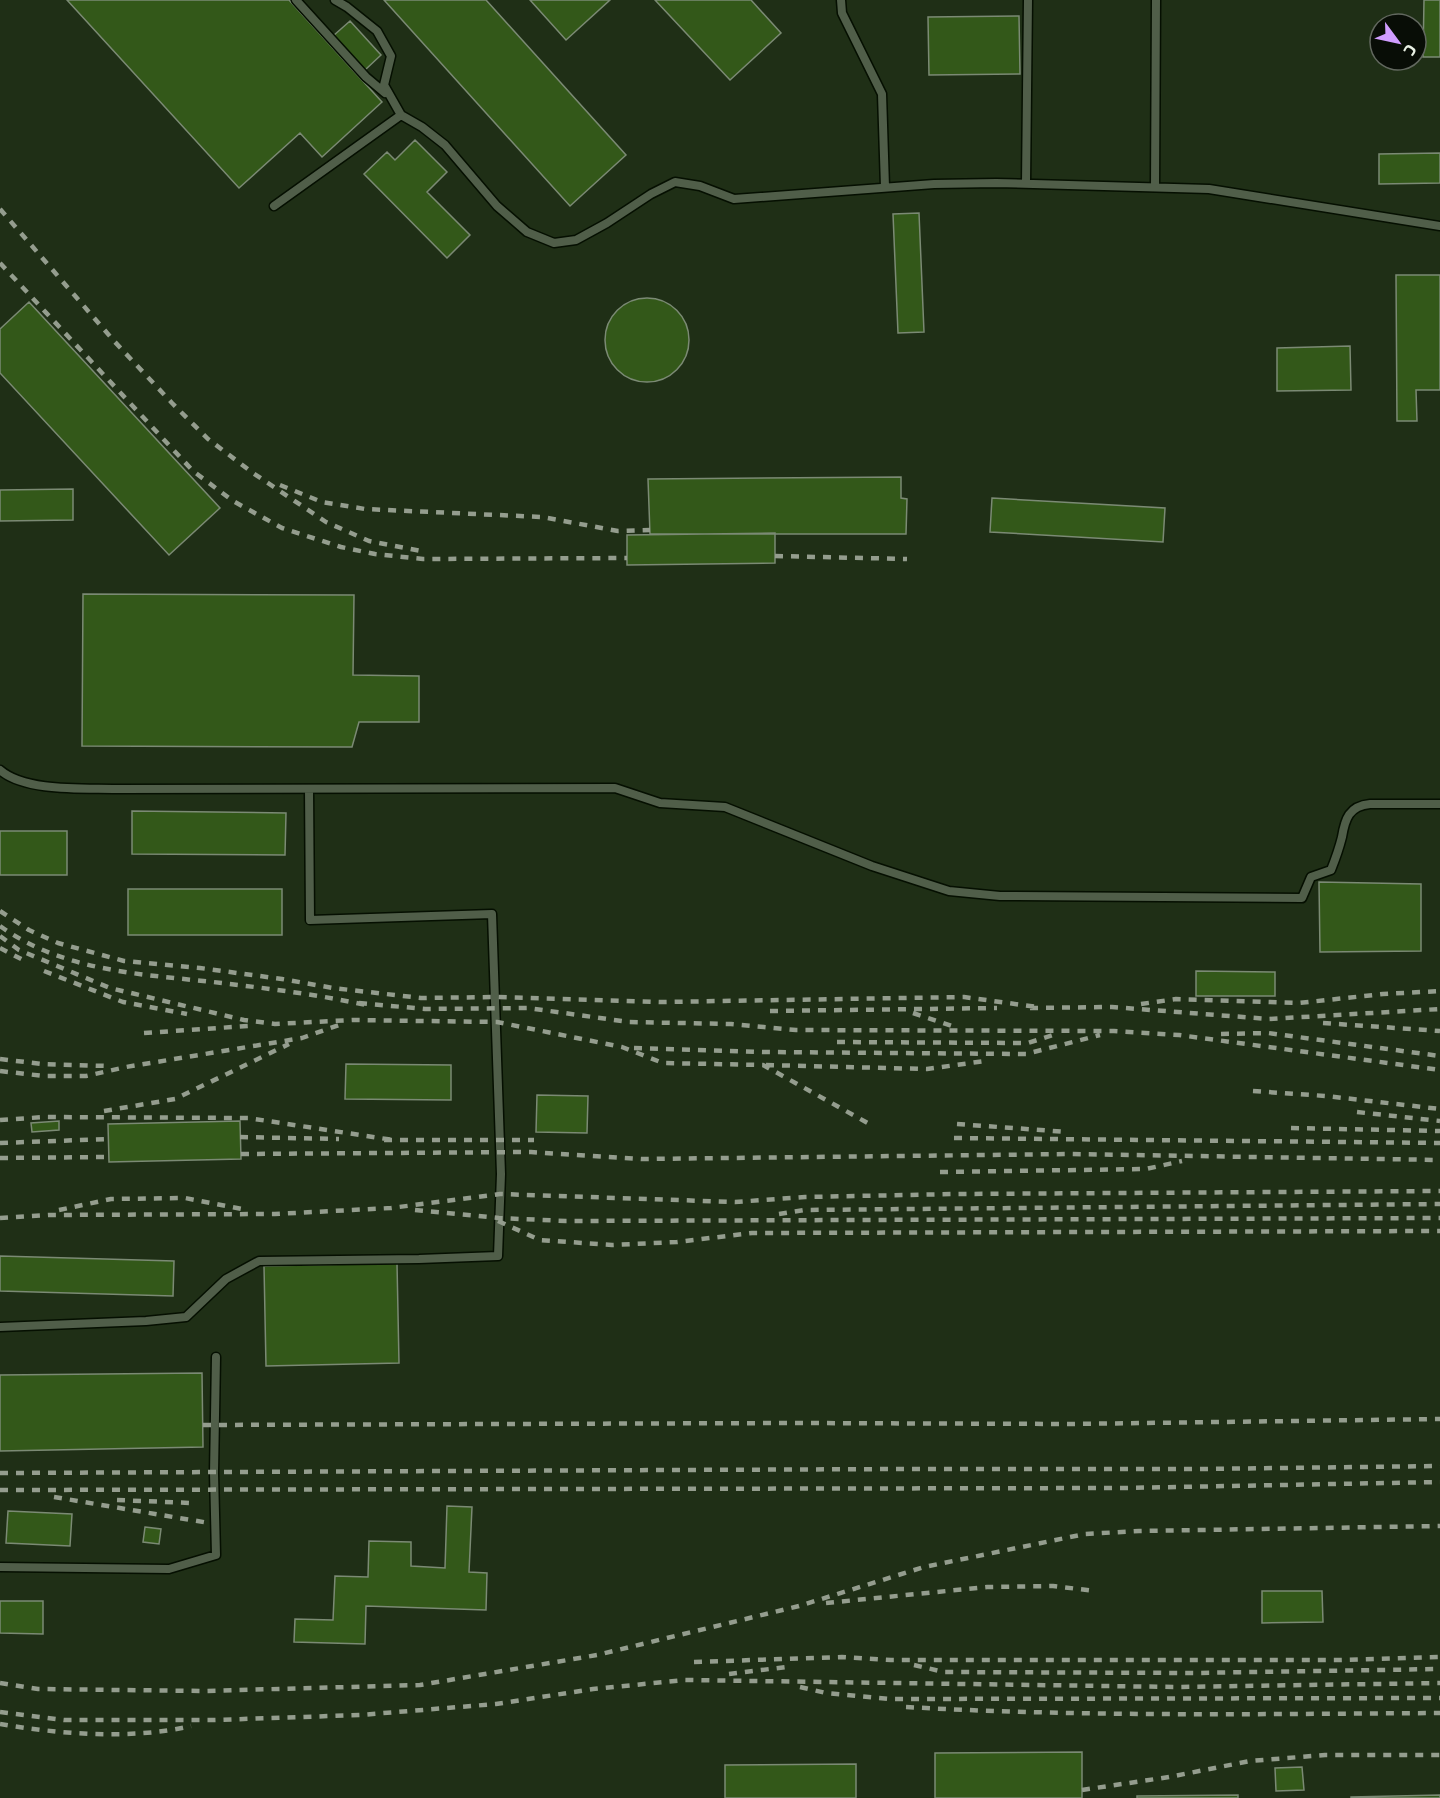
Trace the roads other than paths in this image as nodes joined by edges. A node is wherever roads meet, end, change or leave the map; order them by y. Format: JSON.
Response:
{"nodes":[{"id":1,"x":296,"y":0,"type":"edge"},
{"id":2,"x":335,"y":0,"type":"edge"},
{"id":3,"x":842,"y":0,"type":"edge"},
{"id":4,"x":1028,"y":0,"type":"edge"},
{"id":5,"x":1156,"y":0,"type":"edge"},
{"id":6,"x":390,"y":97,"type":"junction"},
{"id":7,"x":401,"y":115,"type":"junction"},
{"id":8,"x":1026,"y":183,"type":"junction"},
{"id":9,"x":885,"y":187,"type":"junction"},
{"id":10,"x":1155,"y":187,"type":"junction"},
{"id":11,"x":274,"y":207,"type":"dead end"},
{"id":12,"x":1440,"y":226,"type":"edge"},
{"id":13,"x":0,"y":770,"type":"edge"},
{"id":14,"x":309,"y":789,"type":"junction"},
{"id":15,"x":1440,"y":804,"type":"edge"},
{"id":16,"x":0,"y":1327,"type":"edge"},
{"id":17,"x":216,"y":1357,"type":"dead end"},
{"id":18,"x":0,"y":1568,"type":"edge"}],
"edges":[{"from":1,"to":6,"type":"lane"},
{"from":2,"to":6,"type":"lane"},
{"from":3,"to":9,"type":"lane"},
{"from":4,"to":8,"type":"lane"},
{"from":5,"to":10,"type":"lane"},
{"from":6,"to":7,"type":"lane"},
{"from":7,"to":9,"type":"lane"},
{"from":7,"to":11,"type":"lane"},
{"from":8,"to":9,"type":"lane"},
{"from":8,"to":10,"type":"lane"},
{"from":10,"to":12,"type":"lane"},
{"from":13,"to":14,"type":"lane"},
{"from":14,"to":15,"type":"lane"},
{"from":14,"to":16,"type":"lane"},
{"from":17,"to":18,"type":"lane"}]}
